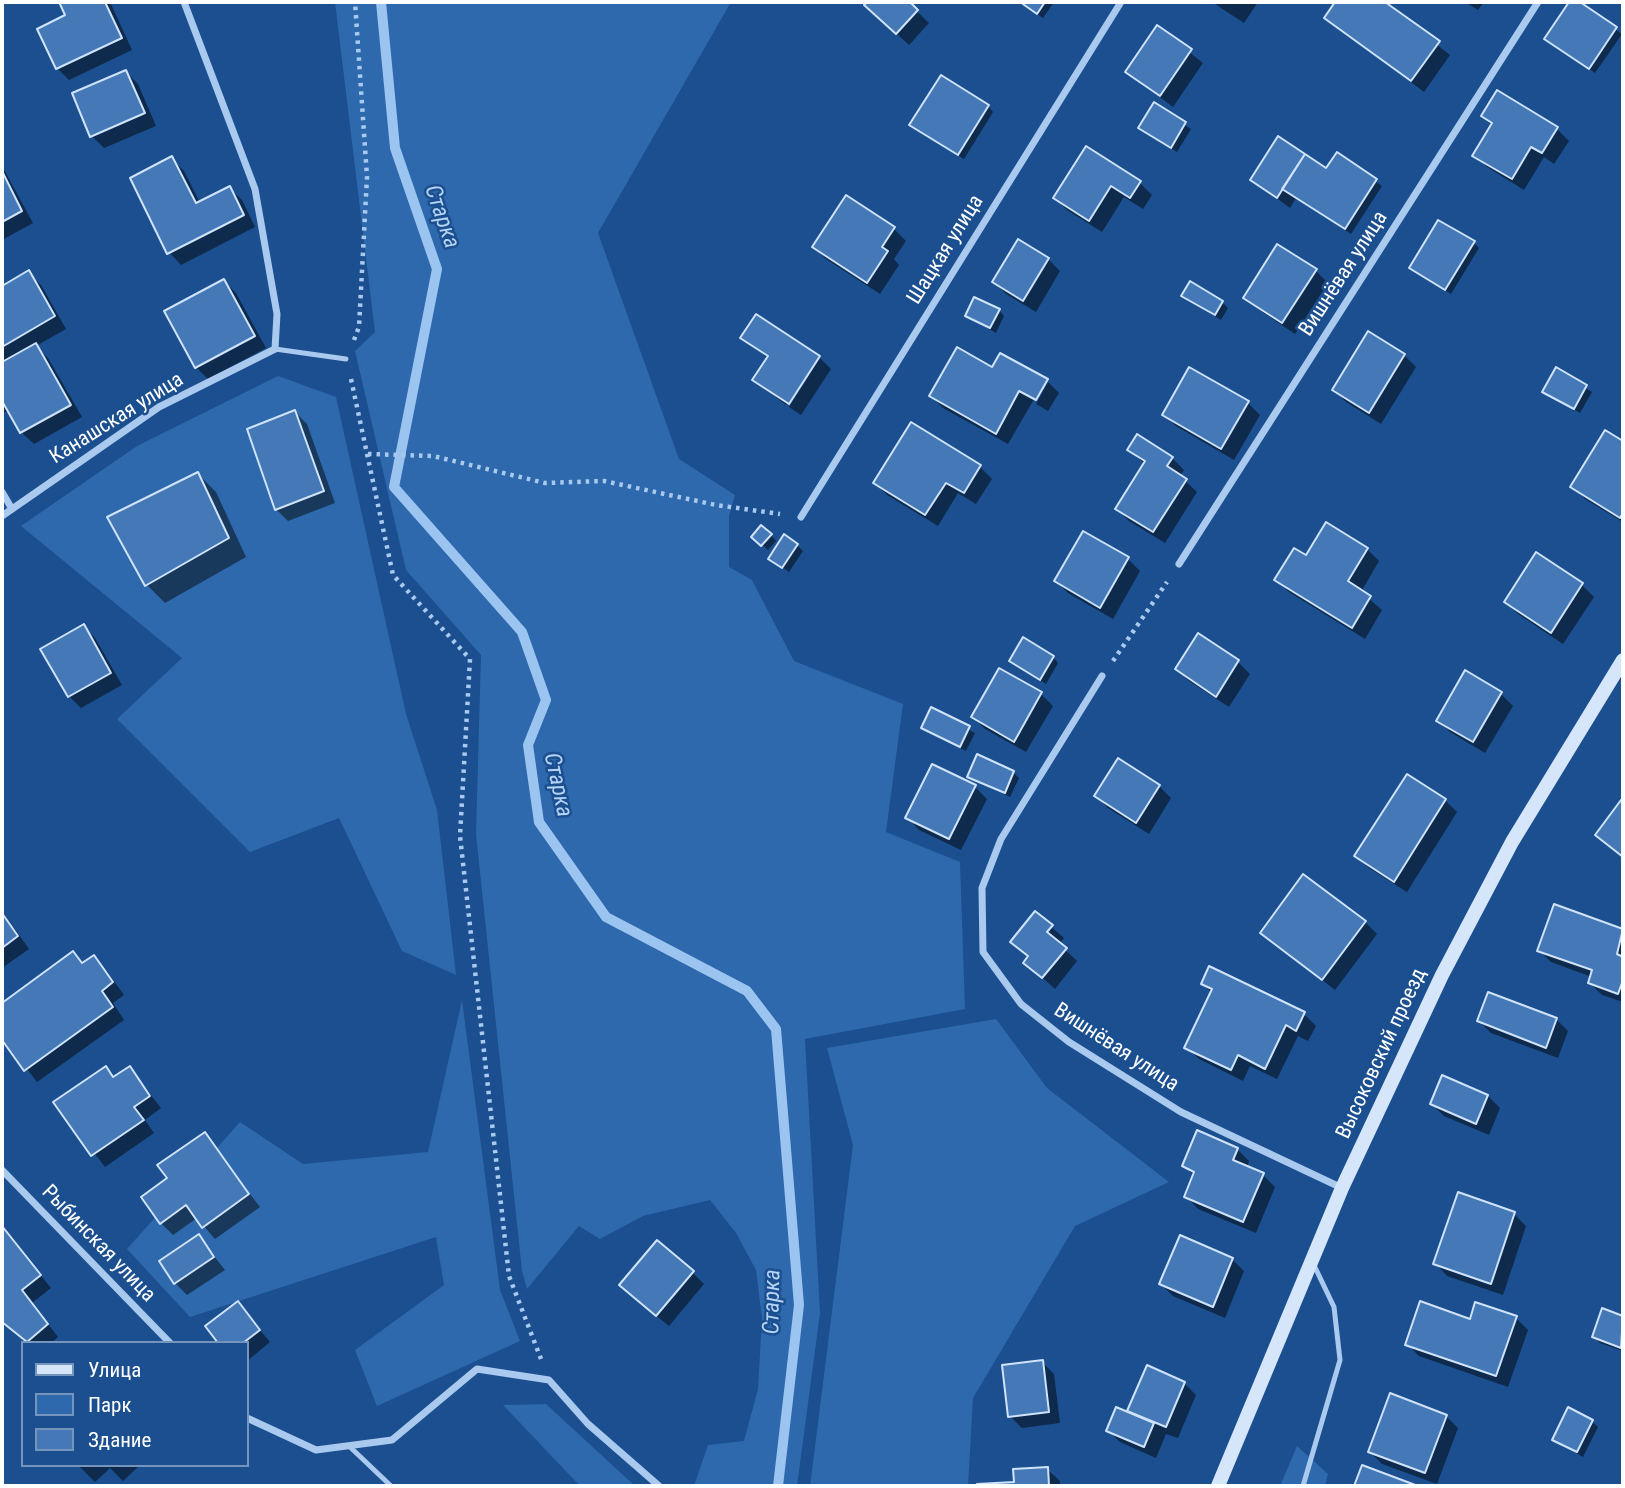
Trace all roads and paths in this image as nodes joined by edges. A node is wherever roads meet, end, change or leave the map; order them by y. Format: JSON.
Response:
{"nodes":[{"id":1,"x":184,"y":2,"type":"edge"},
{"id":2,"x":355,"y":2,"type":"edge"},
{"id":3,"x":1121,"y":2,"type":"edge"},
{"id":4,"x":1538,"y":2,"type":"edge"},
{"id":5,"x":275,"y":349,"type":"junction"},
{"id":6,"x":346,"y":359,"type":"junction"},
{"id":7,"x":368,"y":454,"type":"junction"},
{"id":8,"x":2,"y":492,"type":"edge"},
{"id":9,"x":12,"y":509,"type":"junction"},
{"id":10,"x":2,"y":516,"type":"edge"},
{"id":11,"x":801,"y":517,"type":"joint"},
{"id":12,"x":1179,"y":564,"type":"joint"},
{"id":13,"x":1623,"y":661,"type":"edge"},
{"id":14,"x":1102,"y":676,"type":"joint"},
{"id":15,"x":2,"y":1170,"type":"edge"},
{"id":16,"x":1342,"y":1188,"type":"junction"},
{"id":17,"x":1311,"y":1260,"type":"junction"},
{"id":18,"x":168,"y":1341,"type":"edge"},
{"id":19,"x":548,"y":1380,"type":"junction"},
{"id":20,"x":248,"y":1418,"type":"edge"},
{"id":21,"x":349,"y":1446,"type":"junction"},
{"id":22,"x":391,"y":1486,"type":"edge"},
{"id":23,"x":659,"y":1486,"type":"edge"},
{"id":24,"x":1218,"y":1486,"type":"edge"},
{"id":25,"x":1303,"y":1486,"type":"edge"}],
"edges":[{"from":1,"to":5,"type":"street"},
{"from":2,"to":6,"type":"path"},
{"from":3,"to":11,"type":"street","name":"Шацкая улица"},
{"from":4,"to":12,"type":"street","name":"Вишнёвая улица"},
{"from":5,"to":6,"type":"lane"},
{"from":5,"to":9,"type":"street","name":"Канашская улица"},
{"from":6,"to":7,"type":"path"},
{"from":7,"to":11,"type":"path"},
{"from":7,"to":19,"type":"path"},
{"from":8,"to":9,"type":"street"},
{"from":9,"to":10,"type":"street","name":"Канашская улица"},
{"from":12,"to":14,"type":"path"},
{"from":13,"to":16,"type":"street","name":"Высоковский проезд"},
{"from":14,"to":16,"type":"street","name":"Вишнёвая улица"},
{"from":15,"to":18,"type":"street","name":"Рыбинская улица"},
{"from":16,"to":17,"type":"street","name":"Высоковский проезд"},
{"from":17,"to":24,"type":"street","name":"Высоковский проезд"},
{"from":17,"to":25,"type":"lane"},
{"from":19,"to":21,"type":"street"},
{"from":19,"to":23,"type":"street"},
{"from":20,"to":21,"type":"street"},
{"from":21,"to":22,"type":"lane"}]}
